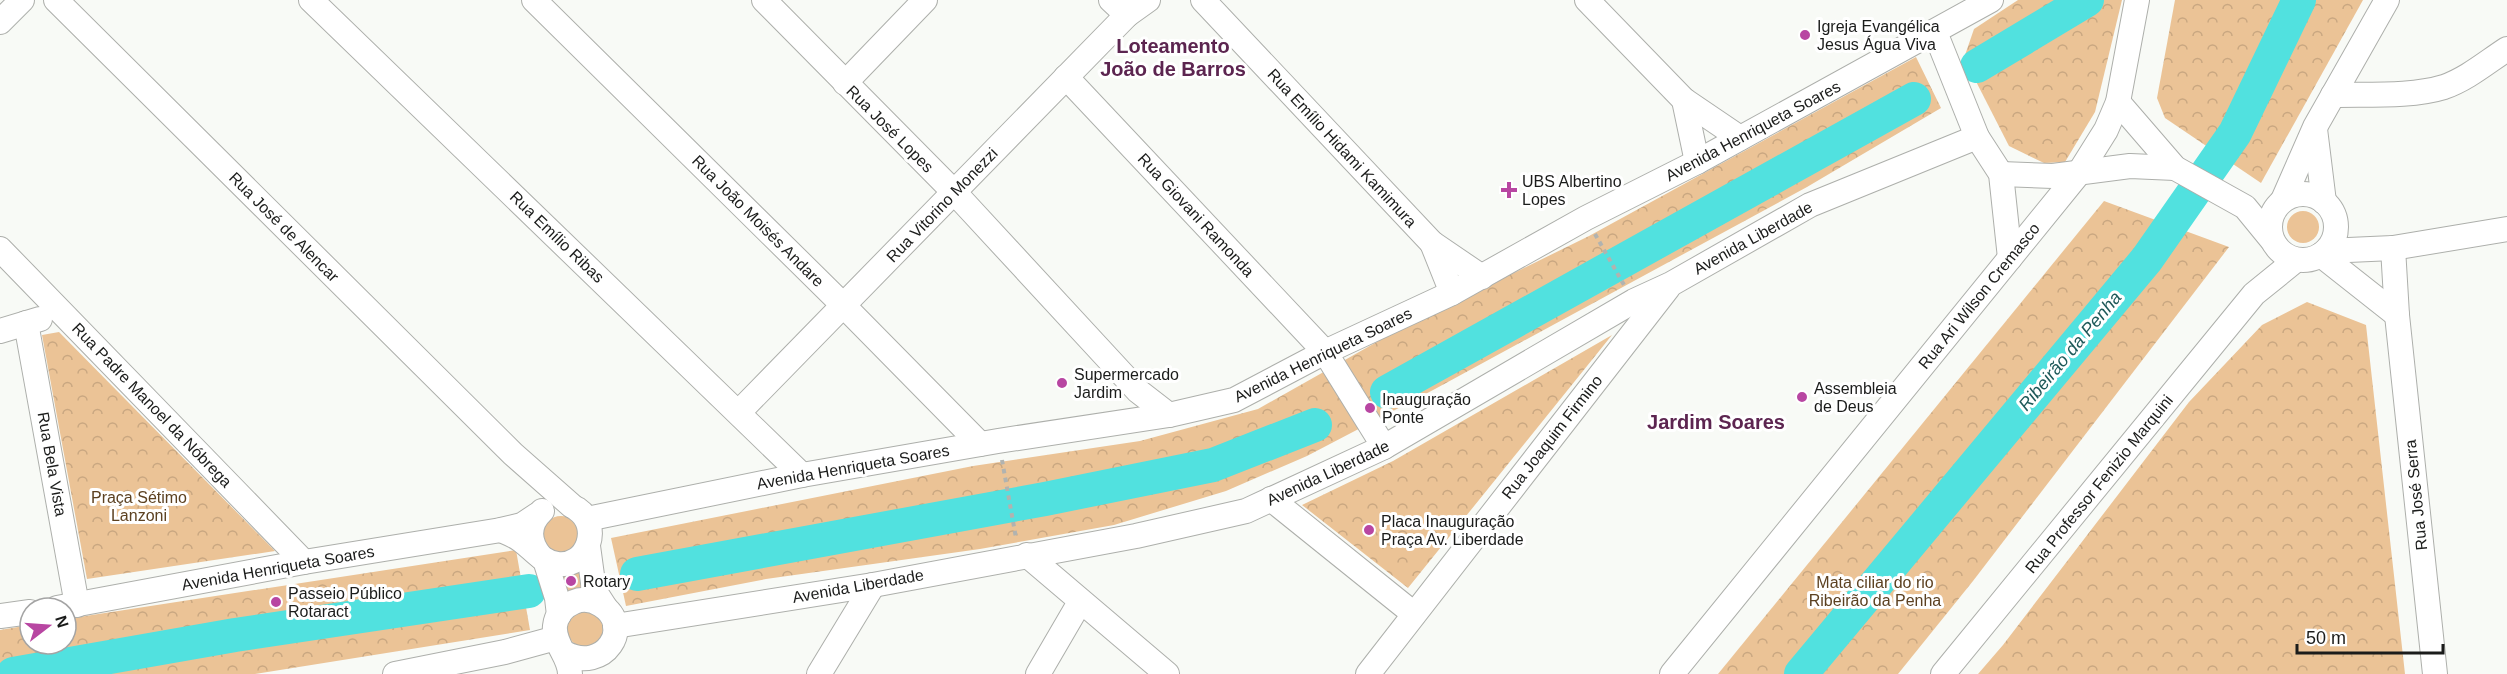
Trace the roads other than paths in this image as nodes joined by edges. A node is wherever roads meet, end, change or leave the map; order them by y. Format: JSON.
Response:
{"nodes":[{"id":1,"x":22,"y":0,"type":"edge"},
{"id":2,"x":56,"y":0,"type":"edge"},
{"id":3,"x":311,"y":0,"type":"edge"},
{"id":4,"x":534,"y":0,"type":"edge"},
{"id":5,"x":764,"y":0,"type":"edge"},
{"id":6,"x":925,"y":0,"type":"edge"},
{"id":7,"x":1149,"y":0,"type":"edge"},
{"id":8,"x":1203,"y":0,"type":"edge"},
{"id":9,"x":1587,"y":0,"type":"edge"},
{"id":10,"x":1991,"y":0,"type":"edge"},
{"id":11,"x":2136,"y":0,"type":"edge"},
{"id":12,"x":2387,"y":0,"type":"edge"},
{"id":13,"x":1119,"y":8,"type":"edge"},
{"id":14,"x":0,"y":22,"type":"edge"},
{"id":15,"x":1935,"y":32,"type":"junction"},
{"id":16,"x":2507,"y":49,"type":"edge"},
{"id":17,"x":1066,"y":77,"type":"junction"},
{"id":18,"x":845,"y":83,"type":"junction"},
{"id":19,"x":2333,"y":95,"type":"junction"},
{"id":20,"x":1684,"y":100,"type":"junction"},
{"id":21,"x":2118,"y":102,"type":"junction"},
{"id":22,"x":2315,"y":127,"type":"junction"},
{"id":23,"x":1977,"y":137,"type":"junction"},
{"id":24,"x":1740,"y":138,"type":"junction"},
{"id":25,"x":1697,"y":162,"type":"junction"},
{"id":26,"x":2181,"y":171,"type":"junction"},
{"id":27,"x":2079,"y":173,"type":"junction"},
{"id":28,"x":2001,"y":174,"type":"junction"},
{"id":29,"x":955,"y":193,"type":"junction"},
{"id":30,"x":2239,"y":204,"type":"junction"},
{"id":31,"x":2279,"y":204,"type":"junction"},
{"id":32,"x":2327,"y":206,"type":"junction"},
{"id":33,"x":2507,"y":229,"type":"edge"},
{"id":34,"x":2273,"y":241,"type":"junction"},
{"id":35,"x":1432,"y":243,"type":"junction"},
{"id":36,"x":0,"y":249,"type":"edge"},
{"id":37,"x":2384,"y":249,"type":"junction"},
{"id":38,"x":2324,"y":253,"type":"junction"},
{"id":39,"x":2010,"y":258,"type":"junction"},
{"id":40,"x":2296,"y":260,"type":"junction"},
{"id":41,"x":1482,"y":277,"type":"junction"},
{"id":42,"x":1671,"y":284,"type":"junction"},
{"id":43,"x":1452,"y":293,"type":"junction"},
{"id":44,"x":2254,"y":294,"type":"junction"},
{"id":45,"x":843,"y":304,"type":"junction"},
{"id":46,"x":62,"y":312,"type":"junction"},
{"id":47,"x":2397,"y":315,"type":"junction"},
{"id":48,"x":26,"y":323,"type":"junction"},
{"id":49,"x":0,"y":331,"type":"edge"},
{"id":50,"x":1326,"y":352,"type":"junction"},
{"id":51,"x":1138,"y":391,"type":"junction"},
{"id":52,"x":739,"y":412,"type":"junction"},
{"id":53,"x":1169,"y":416,"type":"junction"},
{"id":54,"x":1133,"y":421,"type":"junction"},
{"id":55,"x":989,"y":443,"type":"junction"},
{"id":56,"x":1384,"y":447,"type":"junction"},
{"id":57,"x":513,"y":454,"type":"junction"},
{"id":58,"x":802,"y":475,"type":"junction"},
{"id":59,"x":1271,"y":499,"type":"junction"},
{"id":60,"x":579,"y":512,"type":"junction"},
{"id":61,"x":539,"y":513,"type":"junction"},
{"id":62,"x":501,"y":530,"type":"junction"},
{"id":63,"x":588,"y":546,"type":"junction"},
{"id":64,"x":1023,"y":556,"type":"junction"},
{"id":65,"x":543,"y":559,"type":"junction"},
{"id":66,"x":304,"y":562,"type":"junction"},
{"id":67,"x":873,"y":585,"type":"junction"},
{"id":68,"x":66,"y":596,"type":"edge"},
{"id":69,"x":1080,"y":602,"type":"junction"},
{"id":70,"x":78,"y":604,"type":"edge"},
{"id":71,"x":18,"y":614,"type":"edge"},
{"id":72,"x":1414,"y":614,"type":"junction"},
{"id":73,"x":0,"y":616,"type":"edge"},
{"id":74,"x":610,"y":616,"type":"junction"},
{"id":75,"x":562,"y":645,"type":"edge"},
{"id":76,"x":608,"y":650,"type":"junction"},
{"id":77,"x":395,"y":674,"type":"edge"},
{"id":78,"x":595,"y":674,"type":"edge"},
{"id":79,"x":819,"y":674,"type":"edge"},
{"id":80,"x":1038,"y":674,"type":"edge"},
{"id":81,"x":1167,"y":674,"type":"edge"},
{"id":82,"x":1368,"y":674,"type":"edge"},
{"id":83,"x":1672,"y":674,"type":"edge"},
{"id":84,"x":1943,"y":674,"type":"edge"},
{"id":85,"x":2435,"y":674,"type":"edge"}],
"edges":[{"from":1,"to":14,"type":"street"},
{"from":2,"to":57,"type":"street","name":"Rua José de Alencar"},
{"from":3,"to":52,"type":"street","name":"Rua Emílio Ribas"},
{"from":4,"to":45,"type":"street","name":"Rua João Moisés Andare"},
{"from":5,"to":18,"type":"street","name":"Rua José Lopes"},
{"from":6,"to":18,"type":"street"},
{"from":7,"to":13,"type":"street","name":"Rua Vitorino Monezzi"},
{"from":8,"to":35,"type":"street","name":"Rua Emílio Hidami Kamimura"},
{"from":9,"to":20,"type":"street"},
{"from":10,"to":15,"type":"street","name":"Avenida Henriqueta Soares"},
{"from":11,"to":21,"type":"street","name":"Rua Ari Wilson Cremasco"},
{"from":12,"to":19,"type":"street"},
{"from":13,"to":17,"type":"street","name":"Rua Vitorino Monezzi"},
{"from":15,"to":23,"type":"street"},
{"from":15,"to":24,"type":"street","name":"Avenida Henriqueta Soares"},
{"from":16,"to":19,"type":"street"},
{"from":17,"to":29,"type":"street","name":"Rua Vitorino Monezzi"},
{"from":17,"to":50,"type":"street","name":"Rua Giovani Ramonda"},
{"from":18,"to":29,"type":"street","name":"Rua José Lopes"},
{"from":19,"to":22,"type":"street"},
{"from":20,"to":24,"type":"street"},
{"from":20,"to":25,"type":"street"},
{"from":21,"to":26,"type":"street"},
{"from":21,"to":27,"type":"street","name":"Rua Ari Wilson Cremasco"},
{"from":22,"to":31,"type":"street"},
{"from":22,"to":32,"type":"street"},
{"from":23,"to":28,"type":"street"},
{"from":23,"to":42,"type":"street","name":"Avenida Liberdade"},
{"from":24,"to":25,"type":"street","name":"Avenida Henriqueta Soares"},
{"from":25,"to":41,"type":"street","name":"Avenida Henriqueta Soares"},
{"from":26,"to":27,"type":"street"},
{"from":26,"to":30,"type":"street"},
{"from":27,"to":28,"type":"street"},
{"from":27,"to":39,"type":"street","name":"Rua Ari Wilson Cremasco"},
{"from":28,"to":39,"type":"street"},
{"from":29,"to":45,"type":"street","name":"Rua Vitorino Monezzi"},
{"from":29,"to":51,"type":"street","name":"Rua José Lopes"},
{"from":30,"to":31,"type":"street"},
{"from":30,"to":34,"type":"street"},
{"from":31,"to":32,"type":"street"},
{"from":31,"to":34,"type":"street"},
{"from":32,"to":37,"type":"street"},
{"from":32,"to":38,"type":"street"},
{"from":33,"to":37,"type":"street"},
{"from":34,"to":40,"type":"street"},
{"from":34,"to":44,"type":"street"},
{"from":35,"to":41,"type":"street","name":"Rua Emílio Hidami Kamimura"},
{"from":35,"to":43,"type":"street","name":"Rua Emílio Hidami Kamimura"},
{"from":36,"to":46,"type":"street","name":"Rua Padre Manoel da Nóbrega"},
{"from":37,"to":38,"type":"street"},
{"from":37,"to":47,"type":"street","name":"Rua José Serra"},
{"from":38,"to":40,"type":"street"},
{"from":38,"to":47,"type":"street"},
{"from":39,"to":83,"type":"street","name":"Rua Ari Wilson Cremasco"},
{"from":40,"to":44,"type":"street"},
{"from":41,"to":43,"type":"street","name":"Avenida Henriqueta Soares"},
{"from":42,"to":56,"type":"street","name":"Avenida Liberdade"},
{"from":42,"to":72,"type":"street","name":"Rua Joaquim Firmino"},
{"from":43,"to":50,"type":"street","name":"Avenida Henriqueta Soares"},
{"from":44,"to":84,"type":"street","name":"Rua Professor Fenizio Marquini"},
{"from":45,"to":52,"type":"street","name":"Rua Vitorino Monezzi"},
{"from":45,"to":55,"type":"street","name":"Rua João Moisés Andare"},
{"from":46,"to":48,"type":"street"},
{"from":46,"to":66,"type":"street","name":"Rua Padre Manoel da Nóbrega"},
{"from":47,"to":85,"type":"street","name":"Rua José Serra"},
{"from":48,"to":49,"type":"street"},
{"from":48,"to":68,"type":"street","name":"Rua Bela Vista"},
{"from":50,"to":53,"type":"street","name":"Avenida Henriqueta Soares"},
{"from":50,"to":56,"type":"street","name":"Rua Giovani Ramonda"},
{"from":51,"to":53,"type":"street","name":"Rua José Lopes"},
{"from":51,"to":54,"type":"street"},
{"from":52,"to":58,"type":"street","name":"Rua Emílio Ribas"},
{"from":53,"to":54,"type":"street","name":"Avenida Henriqueta Soares"},
{"from":54,"to":55,"type":"street","name":"Avenida Henriqueta Soares"},
{"from":55,"to":58,"type":"street","name":"Avenida Henriqueta Soares"},
{"from":56,"to":59,"type":"street","name":"Avenida Liberdade"},
{"from":57,"to":60,"type":"street"},
{"from":57,"to":61,"type":"street"},
{"from":58,"to":60,"type":"street","name":"Avenida Henriqueta Soares"},
{"from":59,"to":64,"type":"street","name":"Avenida Liberdade"},
{"from":59,"to":72,"type":"street"},
{"from":60,"to":61,"type":"street"},
{"from":60,"to":63,"type":"street"},
{"from":61,"to":62,"type":"street","name":"Avenida Henriqueta Soares"},
{"from":61,"to":65,"type":"street"},
{"from":62,"to":65,"type":"street"},
{"from":62,"to":66,"type":"street","name":"Avenida Henriqueta Soares"},
{"from":63,"to":65,"type":"street"},
{"from":63,"to":74,"type":"street"},
{"from":64,"to":67,"type":"street","name":"Avenida Liberdade"},
{"from":64,"to":69,"type":"street"},
{"from":65,"to":75,"type":"street"},
{"from":66,"to":70,"type":"street","name":"Avenida Henriqueta Soares"},
{"from":67,"to":74,"type":"street","name":"Avenida Liberdade"},
{"from":67,"to":79,"type":"street"},
{"from":69,"to":80,"type":"street"},
{"from":69,"to":81,"type":"street"},
{"from":71,"to":73,"type":"street"},
{"from":72,"to":82,"type":"street","name":"Rua Joaquim Firmino"},
{"from":74,"to":75,"type":"street"},
{"from":74,"to":76,"type":"street"},
{"from":75,"to":76,"type":"street"},
{"from":75,"to":77,"type":"street"},
{"from":76,"to":78,"type":"street"}]}
